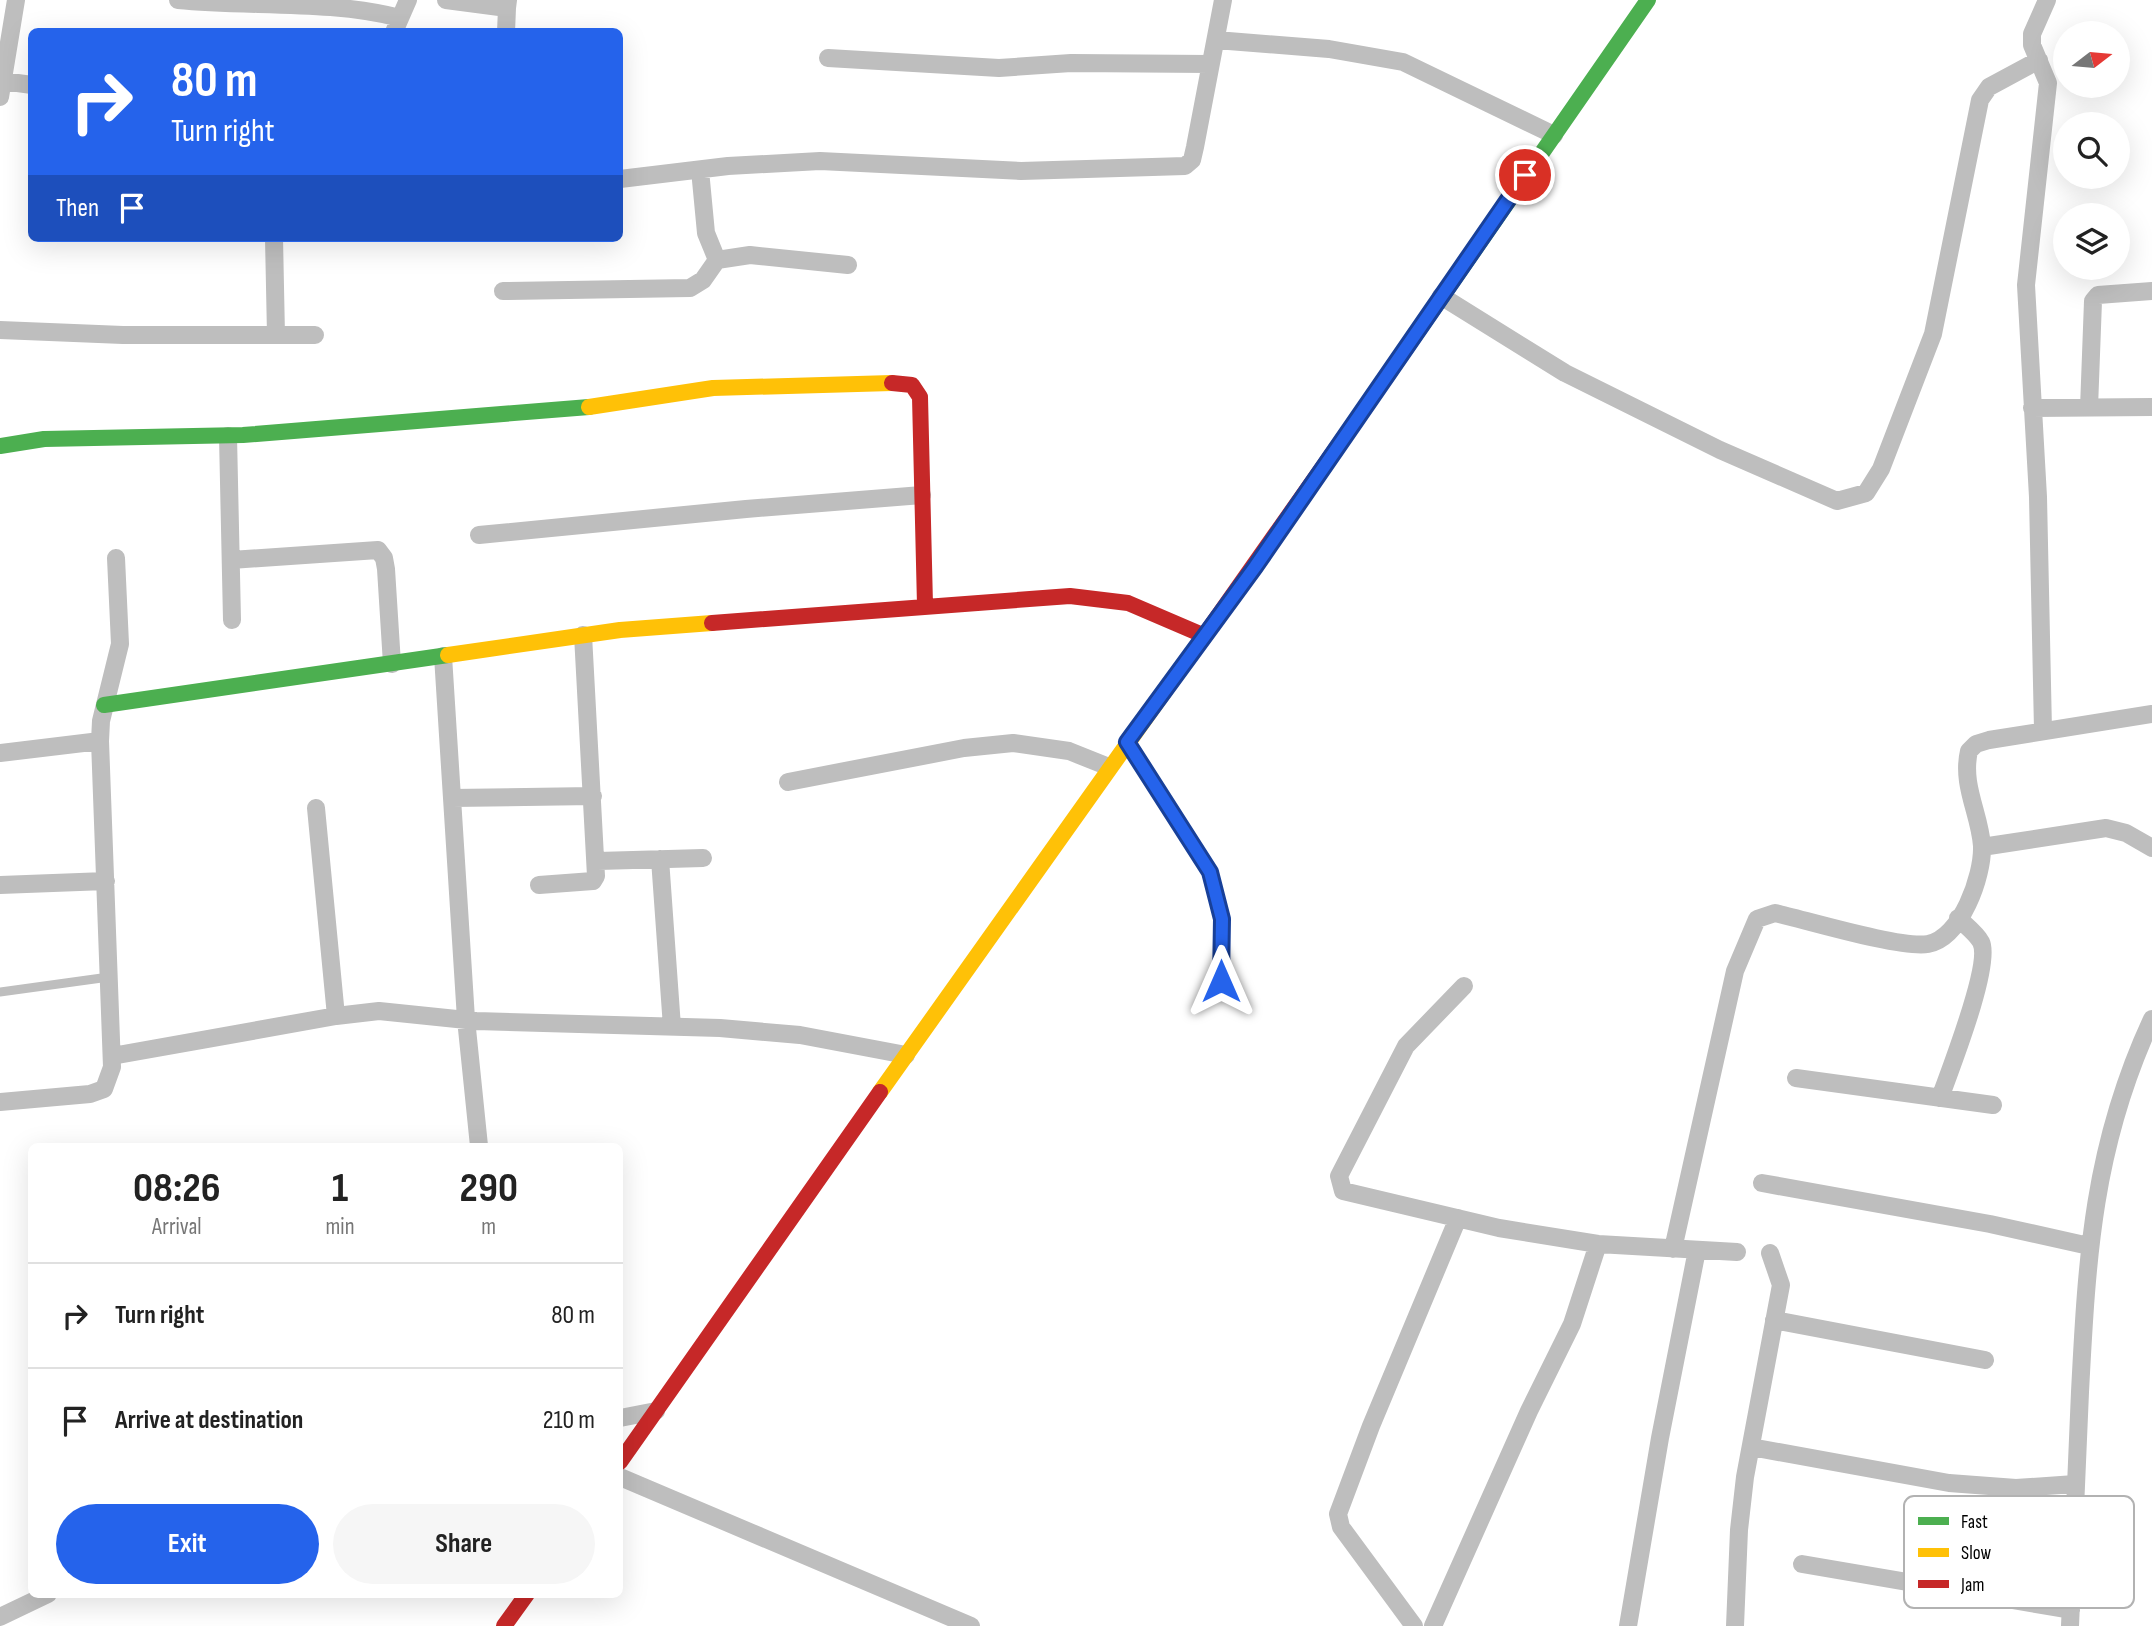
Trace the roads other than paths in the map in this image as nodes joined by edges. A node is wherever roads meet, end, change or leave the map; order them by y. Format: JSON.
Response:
{"nodes":[{"id":1,"x":16,"y":0,"type":"edge"},
{"id":2,"x":178,"y":0,"type":"edge"},
{"id":3,"x":408,"y":0,"type":"edge"},
{"id":4,"x":446,"y":0,"type":"edge"},
{"id":5,"x":1223,"y":0,"type":"edge"},
{"id":6,"x":1648,"y":0,"type":"edge"},
{"id":7,"x":2047,"y":0,"type":"edge"},
{"id":8,"x":507,"y":4,"type":"edge"},
{"id":9,"x":397,"y":25,"type":"edge"},
{"id":10,"x":506,"y":28,"type":"edge"},
{"id":11,"x":1216,"y":40,"type":"junction"},
{"id":12,"x":4,"y":42,"type":"edge"},
{"id":13,"x":828,"y":58,"type":"dead end"},
{"id":14,"x":2039,"y":60,"type":"junction"},
{"id":15,"x":1210,"y":64,"type":"junction"},
{"id":16,"x":28,"y":86,"type":"edge"},
{"id":17,"x":1,"y":89,"type":"edge"},
{"id":18,"x":1553,"y":135,"type":"junction"},
{"id":19,"x":700,"y":170,"type":"junction"},
{"id":20,"x":623,"y":179,"type":"edge"},
{"id":21,"x":274,"y":242,"type":"edge"},
{"id":22,"x":717,"y":260,"type":"junction"},
{"id":23,"x":848,"y":265,"type":"dead end"},
{"id":24,"x":503,"y":291,"type":"dead end"},
{"id":25,"x":2152,"y":291,"type":"edge"},
{"id":26,"x":1441,"y":296,"type":"junction"},
{"id":27,"x":0,"y":330,"type":"edge"},
{"id":28,"x":276,"y":335,"type":"junction"},
{"id":29,"x":315,"y":335,"type":"dead end"},
{"id":30,"x":2152,"y":407,"type":"edge"},
{"id":31,"x":2032,"y":408,"type":"junction"},
{"id":32,"x":2089,"y":408,"type":"junction"},
{"id":33,"x":228,"y":436,"type":"junction"},
{"id":34,"x":0,"y":446,"type":"edge"},
{"id":35,"x":922,"y":495,"type":"junction"},
{"id":36,"x":479,"y":535,"type":"dead end"},
{"id":37,"x":116,"y":558,"type":"dead end"},
{"id":38,"x":232,"y":560,"type":"junction"},
{"id":39,"x":925,"y":606,"type":"junction"},
{"id":40,"x":232,"y":620,"type":"dead end"},
{"id":41,"x":583,"y":635,"type":"junction"},
{"id":42,"x":1205,"y":636,"type":"junction"},
{"id":43,"x":443,"y":656,"type":"junction"},
{"id":44,"x":392,"y":664,"type":"junction"},
{"id":45,"x":104,"y":705,"type":"junction"},
{"id":46,"x":2152,"y":715,"type":"edge"},
{"id":47,"x":2043,"y":730,"type":"junction"},
{"id":48,"x":100,"y":741,"type":"junction"},
{"id":49,"x":1127,"y":742,"type":"junction"},
{"id":50,"x":0,"y":753,"type":"edge"},
{"id":51,"x":1109,"y":767,"type":"junction"},
{"id":52,"x":788,"y":782,"type":"dead end"},
{"id":53,"x":593,"y":796,"type":"junction"},
{"id":54,"x":452,"y":798,"type":"junction"},
{"id":55,"x":316,"y":808,"type":"dead end"},
{"id":56,"x":1982,"y":847,"type":"junction"},
{"id":57,"x":2152,"y":848,"type":"edge"},
{"id":58,"x":703,"y":858,"type":"dead end"},
{"id":59,"x":660,"y":859,"type":"junction"},
{"id":60,"x":598,"y":862,"type":"junction"},
{"id":61,"x":106,"y":881,"type":"junction"},
{"id":62,"x":0,"y":885,"type":"edge"},
{"id":63,"x":539,"y":885,"type":"dead end"},
{"id":64,"x":1958,"y":918,"type":"junction"},
{"id":65,"x":109,"y":977,"type":"junction"},
{"id":66,"x":1221,"y":981,"type":"dead end"},
{"id":67,"x":1464,"y":986,"type":"dead end"},
{"id":68,"x":0,"y":992,"type":"edge"},
{"id":69,"x":336,"y":1016,"type":"junction"},
{"id":70,"x":466,"y":1019,"type":"junction"},
{"id":71,"x":2152,"y":1019,"type":"edge"},
{"id":72,"x":672,"y":1027,"type":"junction"},
{"id":73,"x":906,"y":1055,"type":"junction"},
{"id":74,"x":112,"y":1056,"type":"junction"},
{"id":75,"x":1796,"y":1078,"type":"dead end"},
{"id":76,"x":1940,"y":1098,"type":"junction"},
{"id":77,"x":0,"y":1102,"type":"edge"},
{"id":78,"x":1993,"y":1105,"type":"dead end"},
{"id":79,"x":479,"y":1143,"type":"edge"},
{"id":80,"x":1762,"y":1183,"type":"dead end"},
{"id":81,"x":1458,"y":1218,"type":"junction"},
{"id":82,"x":1598,"y":1244,"type":"junction"},
{"id":83,"x":2089,"y":1246,"type":"junction"},
{"id":84,"x":1673,"y":1249,"type":"junction"},
{"id":85,"x":1697,"y":1250,"type":"junction"},
{"id":86,"x":1737,"y":1252,"type":"dead end"},
{"id":87,"x":1770,"y":1253,"type":"dead end"},
{"id":88,"x":1774,"y":1320,"type":"junction"},
{"id":89,"x":1985,"y":1360,"type":"dead end"},
{"id":90,"x":656,"y":1411,"type":"junction"},
{"id":91,"x":623,"y":1417,"type":"edge"},
{"id":92,"x":1751,"y":1447,"type":"junction"},
{"id":93,"x":623,"y":1458,"type":"edge"},
{"id":94,"x":623,"y":1478,"type":"edge"},
{"id":95,"x":2075,"y":1484,"type":"junction"},
{"id":96,"x":2075,"y":1496,"type":"edge"},
{"id":97,"x":1802,"y":1564,"type":"dead end"},
{"id":98,"x":1904,"y":1584,"type":"edge"},
{"id":99,"x":40,"y":1598,"type":"edge"},
{"id":100,"x":524,"y":1598,"type":"edge"},
{"id":101,"x":2021,"y":1608,"type":"edge"},
{"id":102,"x":0,"y":1617,"type":"edge"},
{"id":103,"x":2071,"y":1618,"type":"edge"},
{"id":104,"x":504,"y":1626,"type":"edge"},
{"id":105,"x":971,"y":1626,"type":"edge"},
{"id":106,"x":1414,"y":1626,"type":"edge"},
{"id":107,"x":1433,"y":1626,"type":"edge"},
{"id":108,"x":1628,"y":1626,"type":"edge"},
{"id":109,"x":1735,"y":1626,"type":"edge"}],
"edges":[{"from":1,"to":12,"type":"street"},
{"from":2,"to":9,"type":"street"},
{"from":3,"to":9,"type":"street"},
{"from":4,"to":8,"type":"street"},
{"from":5,"to":11,"type":"street"},
{"from":6,"to":18,"type":"street"},
{"from":7,"to":14,"type":"street"},
{"from":8,"to":10,"type":"street"},
{"from":11,"to":15,"type":"street"},
{"from":11,"to":18,"type":"street"},
{"from":12,"to":17,"type":"street"},
{"from":13,"to":15,"type":"street"},
{"from":14,"to":26,"type":"street"},
{"from":14,"to":31,"type":"street"},
{"from":15,"to":19,"type":"street"},
{"from":16,"to":17,"type":"street"},
{"from":18,"to":26,"type":"street"},
{"from":19,"to":20,"type":"street"},
{"from":19,"to":22,"type":"street"},
{"from":21,"to":28,"type":"street"},
{"from":22,"to":23,"type":"street"},
{"from":22,"to":24,"type":"street"},
{"from":25,"to":32,"type":"street"},
{"from":26,"to":42,"type":"street"},
{"from":27,"to":28,"type":"street"},
{"from":28,"to":29,"type":"street"},
{"from":30,"to":32,"type":"street"},
{"from":31,"to":32,"type":"street"},
{"from":31,"to":47,"type":"street"},
{"from":33,"to":34,"type":"street"},
{"from":33,"to":35,"type":"street"},
{"from":33,"to":38,"type":"street"},
{"from":35,"to":36,"type":"street"},
{"from":35,"to":39,"type":"street"},
{"from":37,"to":45,"type":"street"},
{"from":38,"to":40,"type":"street"},
{"from":38,"to":44,"type":"street"},
{"from":39,"to":41,"type":"street"},
{"from":39,"to":42,"type":"street"},
{"from":41,"to":43,"type":"street"},
{"from":41,"to":53,"type":"street"},
{"from":42,"to":49,"type":"street"},
{"from":43,"to":44,"type":"street"},
{"from":43,"to":54,"type":"street"},
{"from":44,"to":45,"type":"street"},
{"from":45,"to":48,"type":"street"},
{"from":46,"to":47,"type":"street"},
{"from":47,"to":56,"type":"street"},
{"from":48,"to":50,"type":"street"},
{"from":48,"to":61,"type":"street"},
{"from":49,"to":51,"type":"street"},
{"from":49,"to":66,"type":"lane"},
{"from":51,"to":52,"type":"street"},
{"from":51,"to":73,"type":"street"},
{"from":53,"to":54,"type":"street"},
{"from":53,"to":60,"type":"street"},
{"from":54,"to":70,"type":"street"},
{"from":55,"to":69,"type":"street"},
{"from":56,"to":57,"type":"street"},
{"from":56,"to":64,"type":"street"},
{"from":58,"to":59,"type":"street"},
{"from":59,"to":60,"type":"street"},
{"from":59,"to":72,"type":"street"},
{"from":60,"to":63,"type":"street"},
{"from":61,"to":62,"type":"street"},
{"from":61,"to":65,"type":"street"},
{"from":64,"to":76,"type":"street"},
{"from":64,"to":84,"type":"street"},
{"from":65,"to":68,"type":"lane"},
{"from":65,"to":74,"type":"street"},
{"from":67,"to":81,"type":"street"},
{"from":69,"to":70,"type":"street"},
{"from":69,"to":74,"type":"street"},
{"from":70,"to":72,"type":"street"},
{"from":70,"to":79,"type":"street"},
{"from":71,"to":83,"type":"street"},
{"from":72,"to":73,"type":"street"},
{"from":73,"to":90,"type":"street"},
{"from":74,"to":77,"type":"street"},
{"from":75,"to":76,"type":"street"},
{"from":76,"to":78,"type":"street"},
{"from":80,"to":83,"type":"street"},
{"from":81,"to":82,"type":"street"},
{"from":81,"to":106,"type":"street"},
{"from":82,"to":84,"type":"street"},
{"from":82,"to":107,"type":"street"},
{"from":83,"to":95,"type":"street"},
{"from":84,"to":85,"type":"street"},
{"from":85,"to":86,"type":"street"},
{"from":85,"to":108,"type":"street"},
{"from":87,"to":88,"type":"street"},
{"from":88,"to":89,"type":"street"},
{"from":88,"to":92,"type":"street"},
{"from":90,"to":91,"type":"street"},
{"from":90,"to":93,"type":"street"},
{"from":92,"to":95,"type":"street"},
{"from":92,"to":109,"type":"street"},
{"from":94,"to":105,"type":"street"},
{"from":95,"to":96,"type":"street"},
{"from":97,"to":98,"type":"street"},
{"from":99,"to":102,"type":"street"},
{"from":100,"to":104,"type":"street"},
{"from":101,"to":103,"type":"street"}]}
